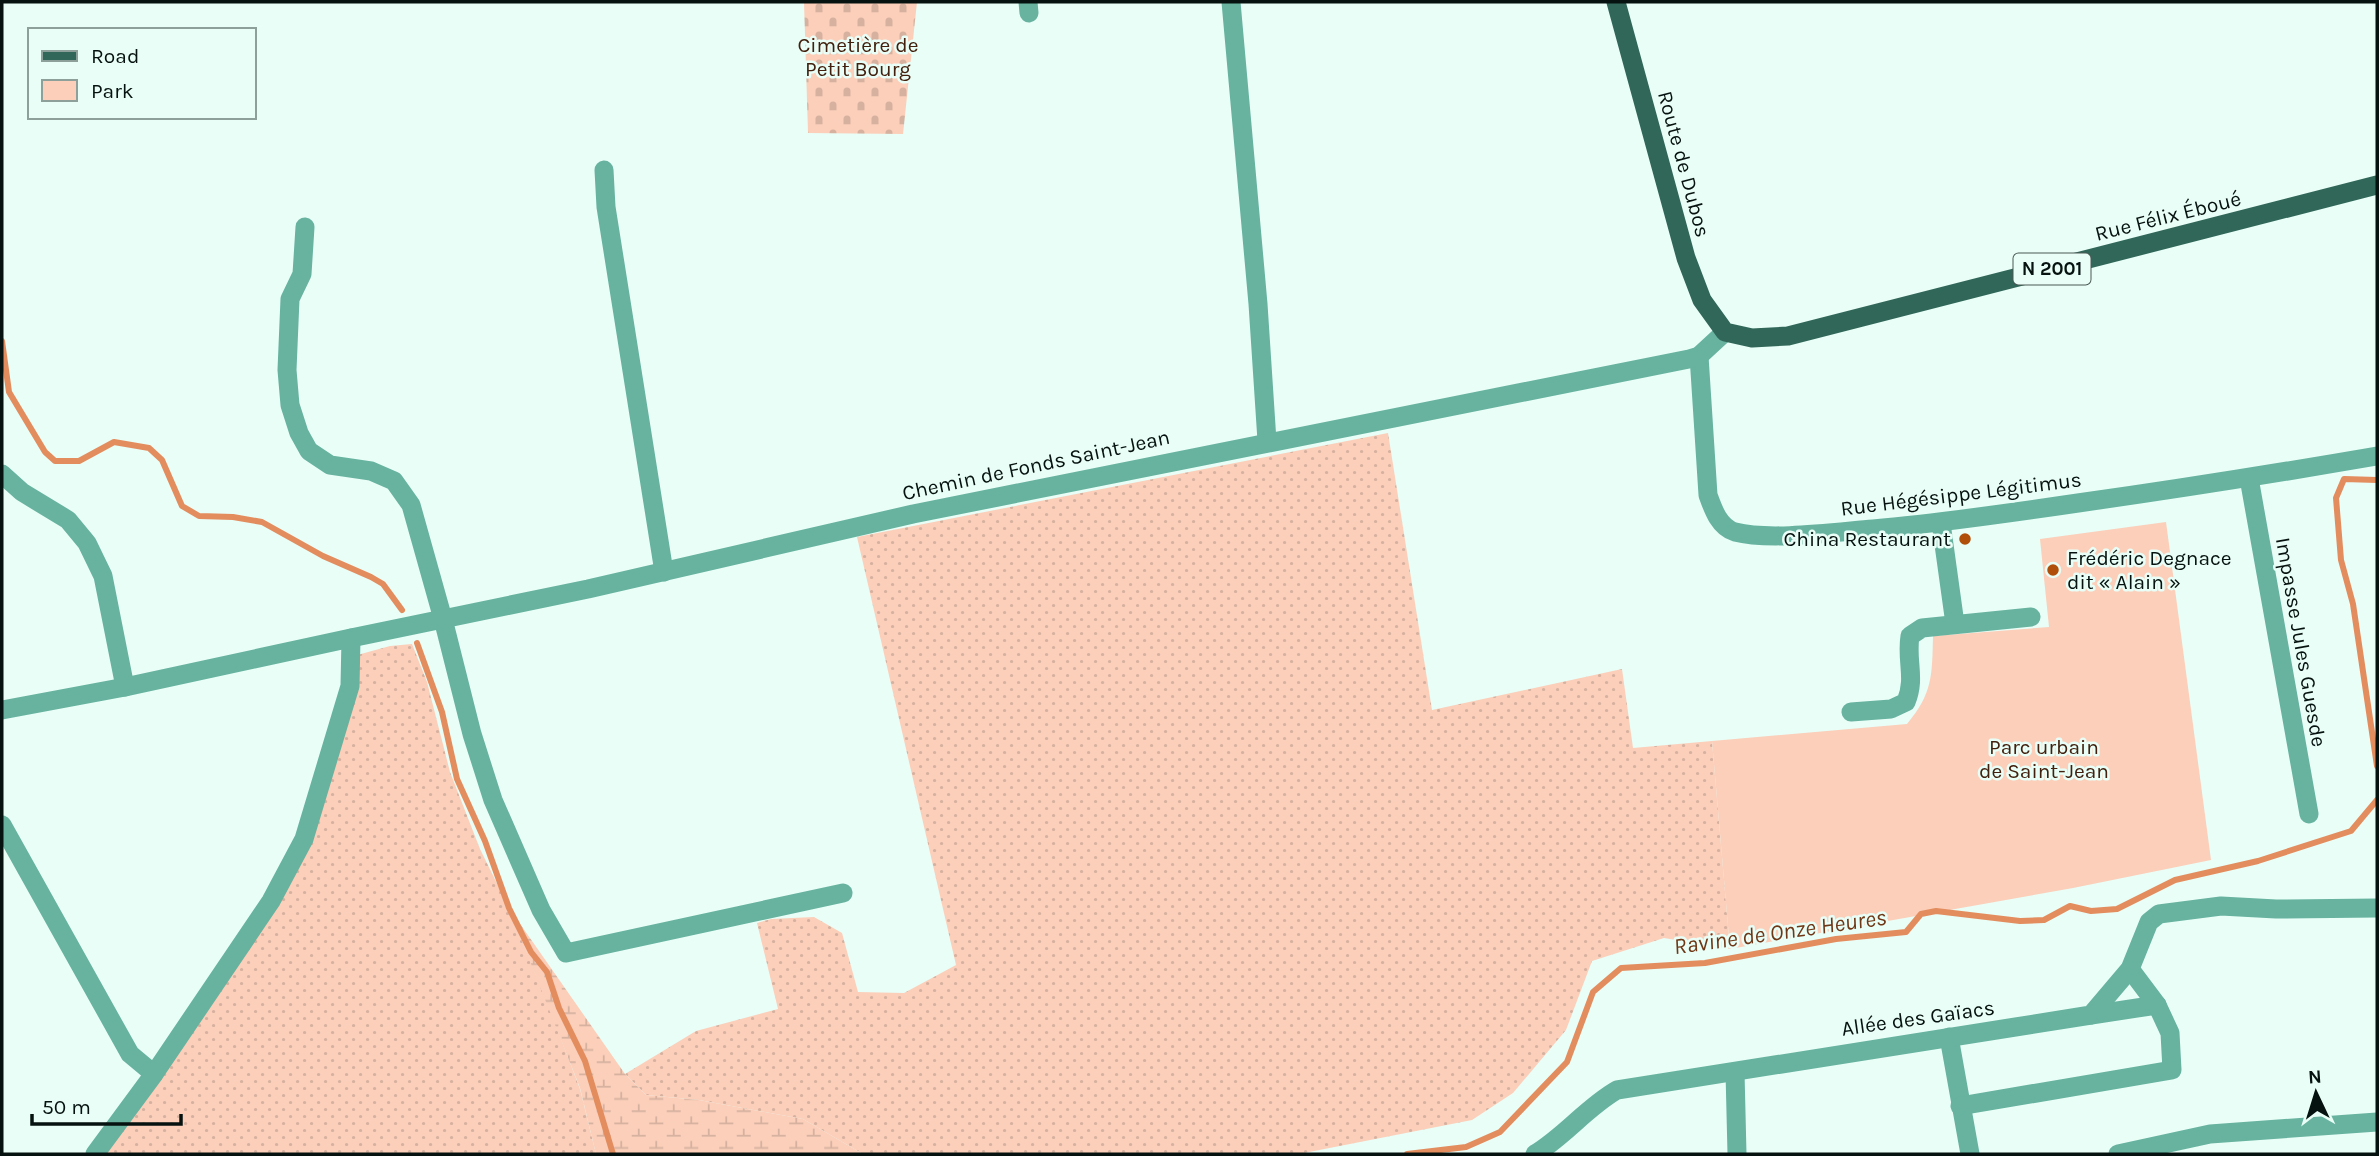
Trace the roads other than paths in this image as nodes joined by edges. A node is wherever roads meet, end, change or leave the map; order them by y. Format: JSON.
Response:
{"nodes":[{"id":1,"x":1231,"y":2,"type":"edge"},
{"id":2,"x":1616,"y":2,"type":"edge"},
{"id":3,"x":604,"y":170,"type":"dead end"},
{"id":4,"x":2377,"y":186,"type":"edge"},
{"id":5,"x":305,"y":227,"type":"dead end"},
{"id":6,"x":1725,"y":331,"type":"junction"},
{"id":7,"x":1699,"y":356,"type":"junction"},
{"id":8,"x":1268,"y":442,"type":"junction"},
{"id":9,"x":2377,"y":456,"type":"edge"},
{"id":10,"x":2,"y":474,"type":"edge"},
{"id":11,"x":2249,"y":478,"type":"junction"},
{"id":12,"x":1941,"y":523,"type":"junction"},
{"id":13,"x":664,"y":572,"type":"junction"},
{"id":14,"x":2031,"y":617,"type":"dead end"},
{"id":15,"x":443,"y":619,"type":"junction"},
{"id":16,"x":1955,"y":624,"type":"junction"},
{"id":17,"x":351,"y":638,"type":"junction"},
{"id":18,"x":125,"y":687,"type":"junction"},
{"id":19,"x":2,"y":710,"type":"edge"},
{"id":20,"x":1852,"y":712,"type":"dead end"},
{"id":21,"x":2309,"y":814,"type":"dead end"},
{"id":22,"x":2,"y":825,"type":"edge"},
{"id":23,"x":843,"y":893,"type":"dead end"},
{"id":24,"x":2377,"y":908,"type":"edge"},
{"id":25,"x":2130,"y":969,"type":"junction"},
{"id":26,"x":2157,"y":1004,"type":"junction"},
{"id":27,"x":2091,"y":1015,"type":"junction"},
{"id":28,"x":1949,"y":1037,"type":"junction"},
{"id":29,"x":1735,"y":1072,"type":"junction"},
{"id":30,"x":154,"y":1074,"type":"junction"},
{"id":31,"x":1960,"y":1106,"type":"junction"},
{"id":32,"x":2377,"y":1122,"type":"edge"},
{"id":33,"x":95,"y":1154,"type":"edge"},
{"id":34,"x":1535,"y":1154,"type":"edge"},
{"id":35,"x":1737,"y":1154,"type":"edge"},
{"id":36,"x":1970,"y":1154,"type":"edge"},
{"id":37,"x":2118,"y":1154,"type":"edge"}],
"edges":[{"from":1,"to":8,"type":"street"},
{"from":2,"to":6,"type":"main road","name":"Route de Dubos"},
{"from":3,"to":13,"type":"street"},
{"from":4,"to":6,"type":"main road","name":"Rue Félix Éboué","number":"N 2001"},
{"from":5,"to":15,"type":"street"},
{"from":6,"to":7,"type":"street"},
{"from":7,"to":8,"type":"street","name":"Chemin de Fonds Saint-Jean"},
{"from":7,"to":12,"type":"street","name":"Rue Hégésippe Légitimus"},
{"from":8,"to":13,"type":"street","name":"Chemin de Fonds Saint-Jean"},
{"from":9,"to":11,"type":"street","name":"Rue Hégésippe Légitimus"},
{"from":10,"to":18,"type":"street"},
{"from":11,"to":12,"type":"street","name":"Rue Hégésippe Légitimus"},
{"from":11,"to":21,"type":"street","name":"Impasse Jules Guesde"},
{"from":12,"to":16,"type":"street"},
{"from":13,"to":15,"type":"street","name":"Chemin de Fonds Saint-Jean"},
{"from":14,"to":16,"type":"street"},
{"from":15,"to":17,"type":"street","name":"Chemin de Fonds Saint-Jean"},
{"from":15,"to":23,"type":"street"},
{"from":16,"to":20,"type":"street"},
{"from":17,"to":18,"type":"street","name":"Chemin de Fonds Saint-Jean"},
{"from":17,"to":30,"type":"street"},
{"from":18,"to":19,"type":"street","name":"Chemin de Fonds Saint-Jean"},
{"from":22,"to":30,"type":"street"},
{"from":24,"to":25,"type":"street"},
{"from":25,"to":26,"type":"street"},
{"from":25,"to":27,"type":"street"},
{"from":26,"to":27,"type":"street","name":"Allée des Gaïacs"},
{"from":26,"to":31,"type":"street"},
{"from":27,"to":28,"type":"street","name":"Allée des Gaïacs"},
{"from":28,"to":29,"type":"street","name":"Allée des Gaïacs"},
{"from":28,"to":31,"type":"street"},
{"from":29,"to":34,"type":"street","name":"Allée des Gaïacs"},
{"from":29,"to":35,"type":"street"},
{"from":30,"to":33,"type":"street"},
{"from":31,"to":36,"type":"street"},
{"from":32,"to":37,"type":"street"}]}
